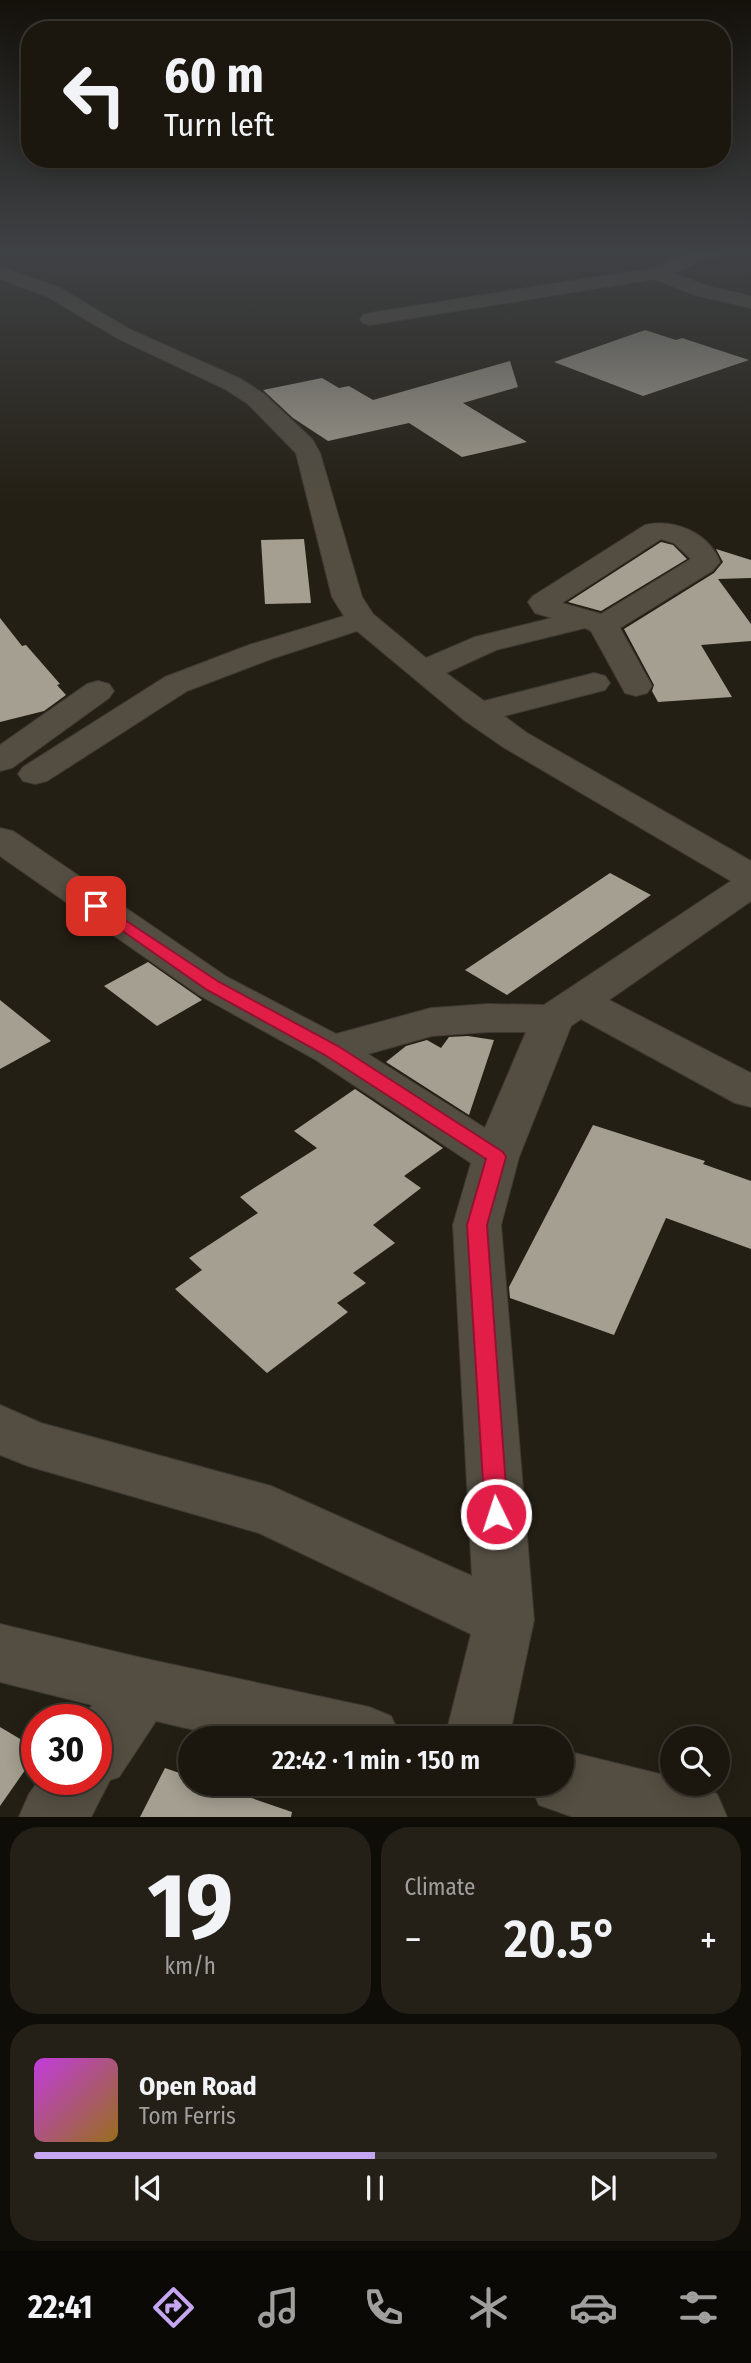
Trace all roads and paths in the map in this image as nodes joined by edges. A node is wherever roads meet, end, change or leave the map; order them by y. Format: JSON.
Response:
{"nodes":[{"id":1,"x":128,"y":336,"type":"edge"},
{"id":2,"x":362,"y":620,"type":"junction"},
{"id":3,"x":595,"y":622,"type":"junction"},
{"id":4,"x":424,"y":672,"type":"junction"},
{"id":5,"x":594,"y":684,"type":"dead end"},
{"id":6,"x":636,"y":686,"type":"dead end"},
{"id":7,"x":98,"y":691,"type":"dead end"},
{"id":8,"x":477,"y":713,"type":"junction"},
{"id":9,"x":0,"y":761,"type":"edge"},
{"id":10,"x":36,"y":774,"type":"dead end"},
{"id":11,"x":0,"y":839,"type":"edge"},
{"id":12,"x":751,"y":877,"type":"edge"},
{"id":13,"x":751,"y":884,"type":"edge"},
{"id":14,"x":566,"y":1010,"type":"junction"},
{"id":15,"x":331,"y":1051,"type":"junction"},
{"id":16,"x":751,"y":1092,"type":"edge"},
{"id":17,"x":496,"y":1157,"type":"junction"},
{"id":18,"x":0,"y":1429,"type":"edge"},
{"id":19,"x":503,"y":1620,"type":"junction"},
{"id":20,"x":0,"y":1653,"type":"edge"},
{"id":21,"x":142,"y":1688,"type":"junction"},
{"id":22,"x":315,"y":1726,"type":"edge"},
{"id":23,"x":480,"y":1726,"type":"edge"},
{"id":24,"x":112,"y":1731,"type":"edge"},
{"id":25,"x":574,"y":1785,"type":"edge"},
{"id":26,"x":67,"y":1795,"type":"edge"},
{"id":27,"x":52,"y":1817,"type":"edge"},
{"id":28,"x":694,"y":1817,"type":"edge"}],
"edges":[{"from":1,"to":2,"type":"street"},
{"from":2,"to":4,"type":"street"},
{"from":2,"to":10,"type":"street"},
{"from":3,"to":3,"type":"street"},
{"from":3,"to":4,"type":"street"},
{"from":3,"to":6,"type":"street"},
{"from":4,"to":8,"type":"street"},
{"from":5,"to":8,"type":"street"},
{"from":7,"to":9,"type":"street"},
{"from":8,"to":12,"type":"street"},
{"from":11,"to":15,"type":"street"},
{"from":13,"to":14,"type":"street"},
{"from":14,"to":15,"type":"street"},
{"from":14,"to":16,"type":"street"},
{"from":14,"to":17,"type":"street"},
{"from":15,"to":17,"type":"street"},
{"from":17,"to":19,"type":"street"},
{"from":18,"to":19,"type":"street"},
{"from":19,"to":23,"type":"street"},
{"from":20,"to":21,"type":"street"},
{"from":21,"to":22,"type":"street"},
{"from":21,"to":24,"type":"street"},
{"from":25,"to":28,"type":"street"},
{"from":26,"to":27,"type":"street"}]}
